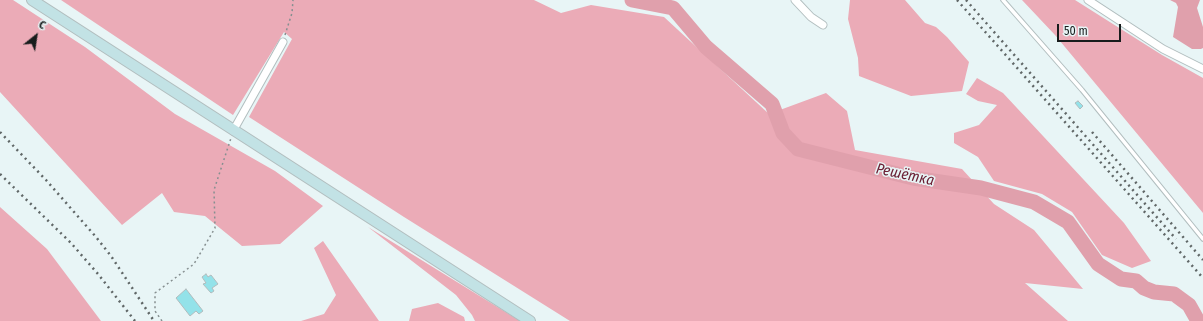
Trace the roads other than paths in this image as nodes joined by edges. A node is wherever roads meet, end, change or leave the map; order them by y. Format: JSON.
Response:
{"nodes":[{"id":1,"x":32,"y":0,"type":"edge"},
{"id":2,"x":795,"y":0,"type":"edge"},
{"id":3,"x":1003,"y":0,"type":"edge"},
{"id":4,"x":1088,"y":0,"type":"edge"},
{"id":5,"x":823,"y":25,"type":"dead end"},
{"id":6,"x":283,"y":42,"type":"road end"},
{"id":7,"x":1203,"y":69,"type":"edge"},
{"id":8,"x":233,"y":131,"type":"junction"},
{"id":9,"x":1203,"y":239,"type":"edge"},
{"id":10,"x":530,"y":321,"type":"edge"}],
"edges":[{"from":1,"to":8,"type":"street"},
{"from":2,"to":5,"type":"street"},
{"from":3,"to":9,"type":"lane"},
{"from":4,"to":7,"type":"street"},
{"from":6,"to":8,"type":"street"},
{"from":8,"to":10,"type":"street"}]}
